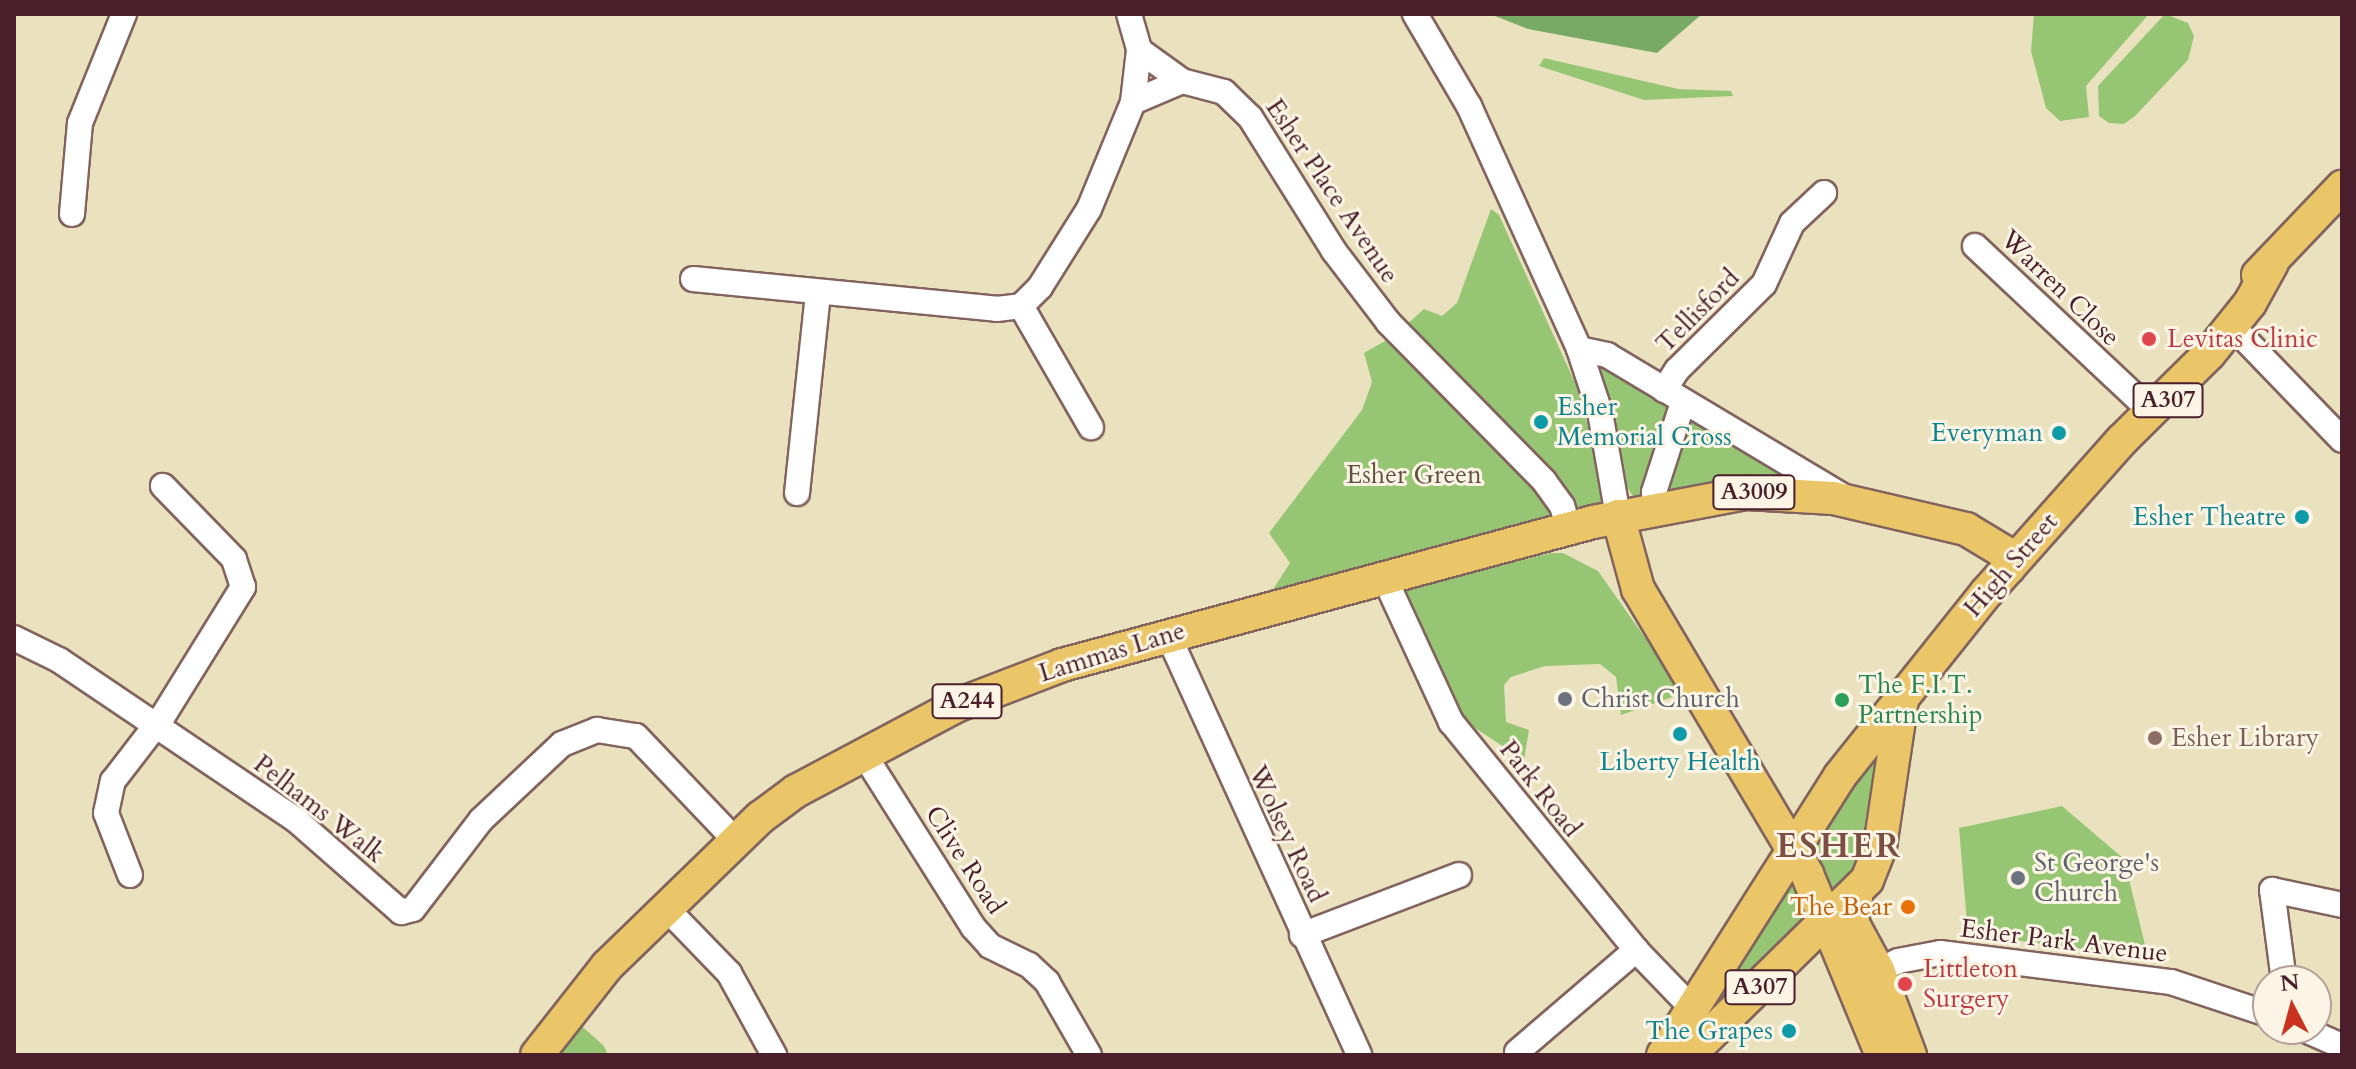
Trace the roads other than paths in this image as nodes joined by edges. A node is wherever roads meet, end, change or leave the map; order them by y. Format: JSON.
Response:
{"nodes":[{"id":1,"x":124,"y":14,"type":"edge"},
{"id":2,"x":1129,"y":14,"type":"edge"},
{"id":3,"x":1415,"y":14,"type":"edge"},
{"id":4,"x":1139,"y":50,"type":"junction"},
{"id":5,"x":1182,"y":81,"type":"junction"},
{"id":6,"x":1133,"y":102,"type":"junction"},
{"id":7,"x":2342,"y":187,"type":"edge"},
{"id":8,"x":1824,"y":193,"type":"dead end"},
{"id":9,"x":72,"y":214,"type":"dead end"},
{"id":10,"x":1975,"y":246,"type":"dead end"},
{"id":11,"x":693,"y":279,"type":"dead end"},
{"id":12,"x":818,"y":292,"type":"junction"},
{"id":13,"x":1021,"y":306,"type":"junction"},
{"id":14,"x":2225,"y":320,"type":"junction"},
{"id":15,"x":1579,"y":349,"type":"junction"},
{"id":16,"x":1674,"y":396,"type":"junction"},
{"id":17,"x":2142,"y":403,"type":"junction"},
{"id":18,"x":1091,"y":427,"type":"dead end"},
{"id":19,"x":2122,"y":440,"type":"junction"},
{"id":20,"x":2342,"y":440,"type":"edge"},
{"id":21,"x":163,"y":486,"type":"dead end"},
{"id":22,"x":797,"y":493,"type":"dead end"},
{"id":23,"x":1854,"y":503,"type":"junction"},
{"id":24,"x":1655,"y":509,"type":"junction"},
{"id":25,"x":1618,"y":516,"type":"junction"},
{"id":26,"x":1966,"y":529,"type":"junction"},
{"id":27,"x":2042,"y":530,"type":"junction"},
{"id":28,"x":1570,"y":531,"type":"junction"},
{"id":29,"x":2009,"y":568,"type":"junction"},
{"id":30,"x":1632,"y":569,"type":"junction"},
{"id":31,"x":1384,"y":577,"type":"junction"},
{"id":32,"x":1168,"y":635,"type":"junction"},
{"id":33,"x":14,"y":638,"type":"edge"},
{"id":34,"x":1904,"y":693,"type":"junction"},
{"id":35,"x":155,"y":724,"type":"junction"},
{"id":36,"x":865,"y":756,"type":"junction"},
{"id":37,"x":736,"y":841,"type":"junction"},
{"id":38,"x":1792,"y":846,"type":"junction"},
{"id":39,"x":130,"y":875,"type":"dead end"},
{"id":40,"x":1459,"y":875,"type":"dead end"},
{"id":41,"x":1859,"y":892,"type":"junction"},
{"id":42,"x":2342,"y":905,"type":"edge"},
{"id":43,"x":666,"y":908,"type":"junction"},
{"id":44,"x":1830,"y":919,"type":"junction"},
{"id":45,"x":1302,"y":935,"type":"junction"},
{"id":46,"x":1636,"y":950,"type":"junction"},
{"id":47,"x":2282,"y":965,"type":"edge"},
{"id":48,"x":1866,"y":976,"type":"junction"},
{"id":49,"x":1693,"y":1009,"type":"junction"},
{"id":50,"x":2252,"y":1009,"type":"edge"},
{"id":51,"x":1517,"y":1052,"type":"dead end"},
{"id":52,"x":537,"y":1055,"type":"edge"},
{"id":53,"x":774,"y":1055,"type":"edge"},
{"id":54,"x":1089,"y":1055,"type":"edge"},
{"id":55,"x":1359,"y":1055,"type":"edge"},
{"id":56,"x":1663,"y":1055,"type":"edge"},
{"id":57,"x":1689,"y":1055,"type":"edge"},
{"id":58,"x":1882,"y":1055,"type":"edge"},
{"id":59,"x":1910,"y":1055,"type":"edge"}],
"edges":[{"from":1,"to":9,"type":"street"},
{"from":2,"to":4,"type":"street"},
{"from":3,"to":15,"type":"street"},
{"from":4,"to":5,"type":"street"},
{"from":4,"to":6,"type":"street"},
{"from":5,"to":6,"type":"street"},
{"from":5,"to":28,"type":"street","name":"Esher Place Avenue"},
{"from":6,"to":13,"type":"street"},
{"from":7,"to":14,"type":"main road","number":"A307"},
{"from":8,"to":16,"type":"street","name":"Tellisford"},
{"from":10,"to":17,"type":"street","name":"Warren Close"},
{"from":11,"to":12,"type":"street"},
{"from":12,"to":13,"type":"street"},
{"from":12,"to":22,"type":"street"},
{"from":13,"to":18,"type":"street"},
{"from":14,"to":17,"type":"main road","name":"High Street","number":"A307"},
{"from":14,"to":19,"type":"main road","name":"High Street","number":"A307"},
{"from":14,"to":20,"type":"street"},
{"from":15,"to":16,"type":"street"},
{"from":15,"to":25,"type":"street"},
{"from":16,"to":23,"type":"street"},
{"from":16,"to":24,"type":"street"},
{"from":17,"to":19,"type":"main road","name":"High Street","number":"A307"},
{"from":19,"to":27,"type":"main road","name":"High Street","number":"A307"},
{"from":21,"to":35,"type":"street"},
{"from":23,"to":24,"type":"main road","number":"A3009"},
{"from":23,"to":26,"type":"main road","number":"A3009"},
{"from":24,"to":25,"type":"main road","number":"A3009"},
{"from":24,"to":30,"type":"main road"},
{"from":25,"to":28,"type":"main road","name":"Lammas Lane","number":"A244"},
{"from":25,"to":30,"type":"main road"},
{"from":26,"to":27,"type":"main road","number":"A3009"},
{"from":26,"to":29,"type":"main road","number":"A3009"},
{"from":27,"to":29,"type":"main road","name":"High Street","number":"A307"},
{"from":28,"to":30,"type":"main road"},
{"from":28,"to":31,"type":"main road","name":"Lammas Lane","number":"A244"},
{"from":29,"to":34,"type":"main road","name":"High Street","number":"A307"},
{"from":30,"to":38,"type":"main road"},
{"from":31,"to":32,"type":"main road","name":"Lammas Lane","number":"A244"},
{"from":31,"to":46,"type":"street","name":"Park Road"},
{"from":32,"to":36,"type":"main road","name":"Lammas Lane","number":"A244"},
{"from":32,"to":45,"type":"street","name":"Wolsey Road"},
{"from":33,"to":35,"type":"street","name":"Pelhams Walk"},
{"from":34,"to":38,"type":"main road","name":"High Street","number":"A307"},
{"from":34,"to":41,"type":"main road","number":"A307"},
{"from":35,"to":37,"type":"street","name":"Pelhams Walk"},
{"from":35,"to":39,"type":"street"},
{"from":36,"to":37,"type":"main road","name":"Lammas Lane","number":"A244"},
{"from":36,"to":54,"type":"street","name":"Clive Road"},
{"from":37,"to":43,"type":"main road","name":"Lammas Lane","number":"A244"},
{"from":38,"to":44,"type":"main road"},
{"from":38,"to":49,"type":"main road","name":"High Street","number":"A307"},
{"from":40,"to":45,"type":"street"},
{"from":41,"to":44,"type":"main road","number":"A307"},
{"from":41,"to":48,"type":"main road"},
{"from":42,"to":47,"type":"street"},
{"from":43,"to":52,"type":"main road","name":"Lammas Lane","number":"A244"},
{"from":43,"to":53,"type":"street"},
{"from":44,"to":48,"type":"main road"},
{"from":44,"to":57,"type":"main road","number":"A307"},
{"from":45,"to":55,"type":"street","name":"Wolsey Road"},
{"from":46,"to":49,"type":"street","name":"Park Road"},
{"from":46,"to":51,"type":"street"},
{"from":48,"to":50,"type":"street","name":"Esher Park Avenue"},
{"from":48,"to":58,"type":"main road"},
{"from":48,"to":59,"type":"main road"},
{"from":49,"to":56,"type":"main road","name":"High Street","number":"A307"}]}
